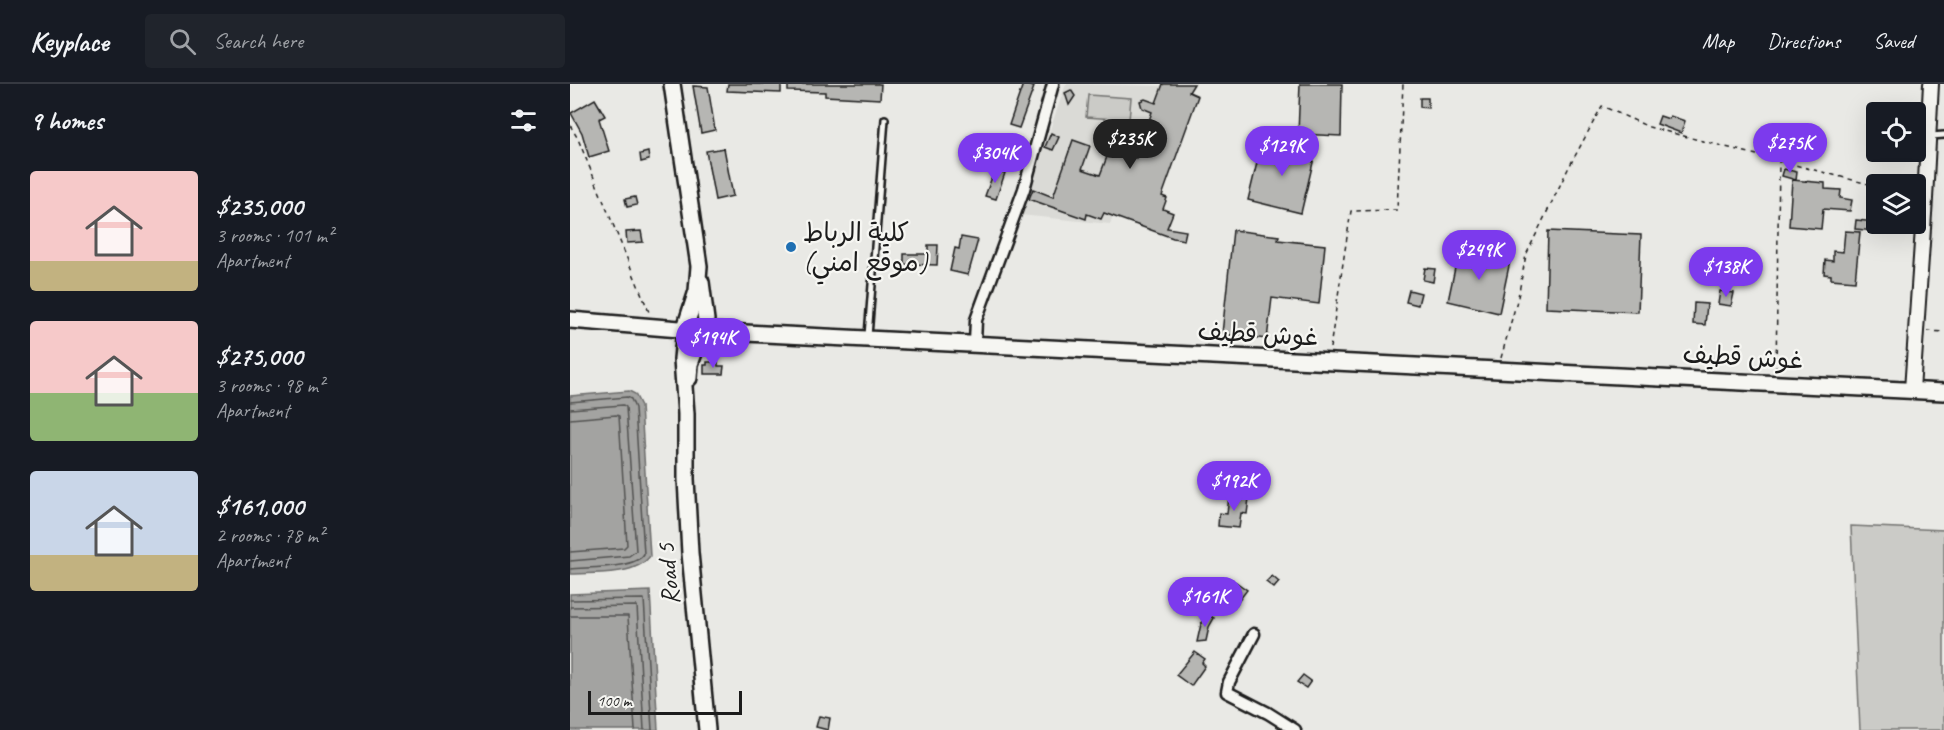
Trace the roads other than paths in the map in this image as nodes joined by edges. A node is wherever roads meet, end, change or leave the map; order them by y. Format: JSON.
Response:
{"nodes":[{"id":1,"x":672,"y":84,"type":"edge"},
{"id":2,"x":1053,"y":84,"type":"edge"},
{"id":3,"x":1931,"y":84,"type":"edge"},
{"id":4,"x":885,"y":119,"type":"dead end"},
{"id":5,"x":1944,"y":135,"type":"edge"},
{"id":6,"x":1929,"y":136,"type":"junction"},
{"id":7,"x":699,"y":266,"type":"junction"},
{"id":8,"x":570,"y":320,"type":"edge"},
{"id":9,"x":685,"y":328,"type":"junction"},
{"id":10,"x":704,"y":331,"type":"junction"},
{"id":11,"x":868,"y":338,"type":"junction"},
{"id":12,"x":975,"y":343,"type":"junction"},
{"id":13,"x":1912,"y":390,"type":"junction"},
{"id":14,"x":1944,"y":392,"type":"edge"},
{"id":15,"x":686,"y":414,"type":"junction"},
{"id":16,"x":1254,"y":634,"type":"dead end"},
{"id":17,"x":707,"y":730,"type":"edge"},
{"id":18,"x":1295,"y":730,"type":"edge"}],
"edges":[{"from":1,"to":7,"type":"main road"},
{"from":2,"to":12,"type":"street"},
{"from":3,"to":6,"type":"street"},
{"from":4,"to":11,"type":"lane"},
{"from":5,"to":6,"type":"lane"},
{"from":6,"to":13,"type":"street"},
{"from":7,"to":9,"type":"main road"},
{"from":7,"to":10,"type":"main road"},
{"from":8,"to":9,"type":"main road","name":"غوش قطيف"},
{"from":9,"to":10,"type":"main road","name":"غوش قطيف"},
{"from":9,"to":15,"type":"main road"},
{"from":10,"to":11,"type":"main road","name":"غوش قطيف"},
{"from":10,"to":15,"type":"main road"},
{"from":11,"to":12,"type":"main road","name":"غوش قطيف"},
{"from":12,"to":13,"type":"main road","name":"غوش قطيف"},
{"from":13,"to":14,"type":"main road","name":"غوش قطيف"},
{"from":15,"to":17,"type":"main road","name":"Road 5"},
{"from":16,"to":18,"type":"street"}]}
